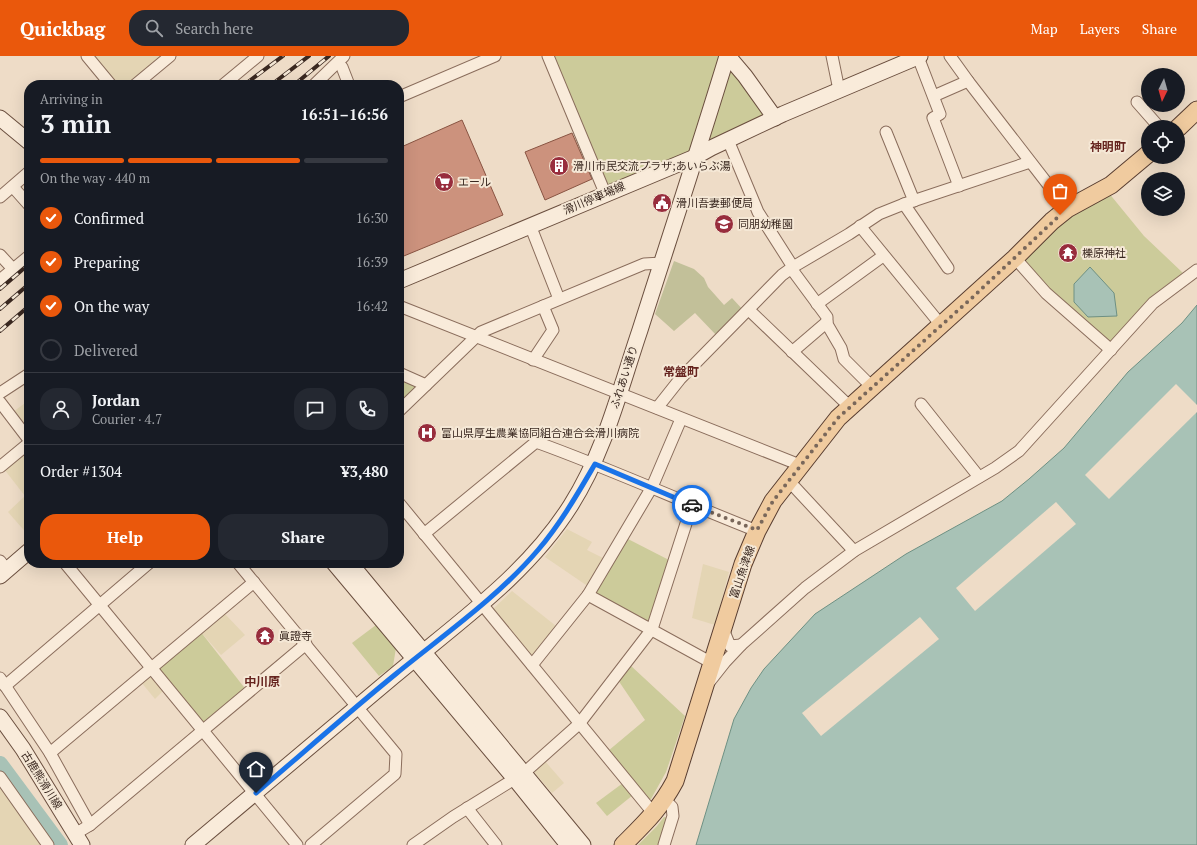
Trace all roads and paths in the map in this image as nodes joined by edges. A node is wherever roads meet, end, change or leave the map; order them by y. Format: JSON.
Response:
{"nodes":[{"id":1,"x":86,"y":56,"type":"edge"},
{"id":2,"x":170,"y":56,"type":"edge"},
{"id":3,"x":258,"y":56,"type":"edge"},
{"id":4,"x":495,"y":56,"type":"edge"},
{"id":5,"x":548,"y":56,"type":"edge"},
{"id":6,"x":727,"y":56,"type":"edge"},
{"id":7,"x":741,"y":56,"type":"edge"},
{"id":8,"x":832,"y":56,"type":"edge"},
{"id":9,"x":919,"y":56,"type":"edge"},
{"id":10,"x":950,"y":56,"type":"edge"},
{"id":11,"x":343,"y":61,"type":"edge"},
{"id":12,"x":107,"y":80,"type":"edge"},
{"id":13,"x":141,"y":80,"type":"edge"},
{"id":14,"x":229,"y":80,"type":"edge"},
{"id":15,"x":320,"y":80,"type":"edge"},
{"id":16,"x":348,"y":80,"type":"edge"},
{"id":17,"x":968,"y":81,"type":"junction"},
{"id":18,"x":839,"y":90,"type":"junction"},
{"id":19,"x":404,"y":95,"type":"edge"},
{"id":20,"x":936,"y":95,"type":"dead end"},
{"id":21,"x":1137,"y":102,"type":"dead end"},
{"id":22,"x":1197,"y":110,"type":"edge"},
{"id":23,"x":779,"y":116,"type":"junction"},
{"id":24,"x":0,"y":118,"type":"edge"},
{"id":25,"x":1153,"y":120,"type":"edge"},
{"id":26,"x":1185,"y":121,"type":"edge"},
{"id":27,"x":886,"y":132,"type":"dead end"},
{"id":28,"x":24,"y":138,"type":"edge"},
{"id":29,"x":728,"y":140,"type":"junction"},
{"id":30,"x":695,"y":157,"type":"junction"},
{"id":31,"x":1141,"y":160,"type":"edge"},
{"id":32,"x":1030,"y":162,"type":"junction"},
{"id":33,"x":24,"y":176,"type":"edge"},
{"id":34,"x":13,"y":186,"type":"junction"},
{"id":35,"x":959,"y":186,"type":"junction"},
{"id":36,"x":605,"y":193,"type":"junction"},
{"id":37,"x":0,"y":197,"type":"edge"},
{"id":38,"x":24,"y":199,"type":"edge"},
{"id":39,"x":909,"y":202,"type":"junction"},
{"id":40,"x":1067,"y":209,"type":"junction"},
{"id":41,"x":530,"y":226,"type":"junction"},
{"id":42,"x":860,"y":226,"type":"junction"},
{"id":43,"x":0,"y":255,"type":"edge"},
{"id":44,"x":884,"y":256,"type":"junction"},
{"id":45,"x":1015,"y":258,"type":"junction"},
{"id":46,"x":24,"y":260,"type":"edge"},
{"id":47,"x":662,"y":263,"type":"junction"},
{"id":48,"x":794,"y":267,"type":"junction"},
{"id":49,"x":948,"y":268,"type":"dead end"},
{"id":50,"x":13,"y":269,"type":"junction"},
{"id":51,"x":1197,"y":270,"type":"edge"},
{"id":52,"x":404,"y":279,"type":"edge"},
{"id":53,"x":0,"y":280,"type":"edge"},
{"id":54,"x":559,"y":299,"type":"junction"},
{"id":55,"x":817,"y":304,"type":"junction"},
{"id":56,"x":543,"y":306,"type":"junction"},
{"id":57,"x":404,"y":308,"type":"edge"},
{"id":58,"x":749,"y":310,"type":"junction"},
{"id":59,"x":827,"y":322,"type":"junction"},
{"id":60,"x":941,"y":325,"type":"junction"},
{"id":61,"x":477,"y":337,"type":"junction"},
{"id":62,"x":1111,"y":350,"type":"junction"},
{"id":63,"x":792,"y":352,"type":"junction"},
{"id":64,"x":533,"y":360,"type":"junction"},
{"id":65,"x":404,"y":375,"type":"edge"},
{"id":66,"x":24,"y":377,"type":"edge"},
{"id":67,"x":426,"y":385,"type":"junction"},
{"id":68,"x":872,"y":387,"type":"junction"},
{"id":69,"x":0,"y":393,"type":"edge"},
{"id":70,"x":619,"y":394,"type":"junction"},
{"id":71,"x":0,"y":402,"type":"edge"},
{"id":72,"x":921,"y":404,"type":"dead end"},
{"id":73,"x":404,"y":406,"type":"edge"},
{"id":74,"x":850,"y":407,"type":"junction"},
{"id":75,"x":657,"y":408,"type":"junction"},
{"id":76,"x":681,"y":419,"type":"junction"},
{"id":77,"x":24,"y":433,"type":"edge"},
{"id":78,"x":24,"y":447,"type":"edge"},
{"id":79,"x":595,"y":464,"type":"junction"},
{"id":80,"x":800,"y":465,"type":"junction"},
{"id":81,"x":0,"y":467,"type":"edge"},
{"id":82,"x":979,"y":477,"type":"junction"},
{"id":83,"x":788,"y":480,"type":"junction"},
{"id":84,"x":652,"y":488,"type":"junction"},
{"id":85,"x":692,"y":505,"type":"junction"},
{"id":86,"x":404,"y":509,"type":"edge"},
{"id":87,"x":757,"y":530,"type":"junction"},
{"id":88,"x":424,"y":534,"type":"junction"},
{"id":89,"x":854,"y":551,"type":"junction"},
{"id":90,"x":24,"y":554,"type":"edge"},
{"id":91,"x":69,"y":568,"type":"edge"},
{"id":92,"x":143,"y":568,"type":"edge"},
{"id":93,"x":242,"y":568,"type":"edge"},
{"id":94,"x":339,"y":568,"type":"edge"},
{"id":95,"x":354,"y":568,"type":"edge"},
{"id":96,"x":2,"y":569,"type":"edge"},
{"id":97,"x":254,"y":582,"type":"junction"},
{"id":98,"x":588,"y":595,"type":"junction"},
{"id":99,"x":100,"y":604,"type":"junction"},
{"id":100,"x":482,"y":604,"type":"junction"},
{"id":101,"x":652,"y":629,"type":"junction"},
{"id":102,"x":723,"y":629,"type":"junction"},
{"id":103,"x":306,"y":644,"type":"junction"},
{"id":104,"x":741,"y":645,"type":"junction"},
{"id":105,"x":420,"y":655,"type":"junction"},
{"id":106,"x":712,"y":663,"type":"junction"},
{"id":107,"x":532,"y":665,"type":"junction"},
{"id":108,"x":151,"y":669,"type":"junction"},
{"id":109,"x":2,"y":682,"type":"edge"},
{"id":110,"x":705,"y":688,"type":"junction"},
{"id":111,"x":357,"y":707,"type":"junction"},
{"id":112,"x":0,"y":717,"type":"edge"},
{"id":113,"x":579,"y":724,"type":"junction"},
{"id":114,"x":203,"y":731,"type":"junction"},
{"id":115,"x":50,"y":753,"type":"junction"},
{"id":116,"x":519,"y":776,"type":"junction"},
{"id":117,"x":0,"y":777,"type":"edge"},
{"id":118,"x":256,"y":793,"type":"junction"},
{"id":119,"x":665,"y":800,"type":"junction"},
{"id":120,"x":467,"y":808,"type":"junction"},
{"id":121,"x":654,"y":814,"type":"junction"},
{"id":122,"x":90,"y":825,"type":"junction"},
{"id":123,"x":79,"y":840,"type":"edge"},
{"id":124,"x":48,"y":845,"type":"edge"},
{"id":125,"x":193,"y":845,"type":"edge"},
{"id":126,"x":297,"y":845,"type":"edge"},
{"id":127,"x":312,"y":845,"type":"edge"},
{"id":128,"x":413,"y":845,"type":"edge"},
{"id":129,"x":496,"y":845,"type":"edge"},
{"id":130,"x":568,"y":845,"type":"edge"},
{"id":131,"x":583,"y":845,"type":"edge"},
{"id":132,"x":623,"y":845,"type":"edge"},
{"id":133,"x":664,"y":845,"type":"edge"}],
"edges":[{"from":1,"to":12,"type":"street"},
{"from":2,"to":13,"type":"street"},
{"from":3,"to":14,"type":"street"},
{"from":4,"to":19,"type":"street"},
{"from":5,"to":36,"type":"street"},
{"from":6,"to":23,"type":"street"},
{"from":6,"to":30,"type":"street","name":"ふれあい通り"},
{"from":7,"to":23,"type":"street"},
{"from":8,"to":18,"type":"street"},
{"from":9,"to":18,"type":"street","name":"滑川停車場線"},
{"from":9,"to":35,"type":"street"},
{"from":10,"to":17,"type":"street"},
{"from":11,"to":15,"type":"street"},
{"from":11,"to":16,"type":"street"},
{"from":17,"to":20,"type":"street"},
{"from":17,"to":32,"type":"street"},
{"from":18,"to":23,"type":"street","name":"滑川停車場線"},
{"from":21,"to":25,"type":"street"},
{"from":22,"to":26,"type":"main road"},
{"from":23,"to":29,"type":"street","name":"滑川停車場線"},
{"from":24,"to":28,"type":"street"},
{"from":27,"to":39,"type":"street"},
{"from":29,"to":30,"type":"street","name":"滑川停車場線"},
{"from":29,"to":48,"type":"street"},
{"from":30,"to":36,"type":"street","name":"滑川停車場線"},
{"from":30,"to":47,"type":"street","name":"ふれあい通り"},
{"from":31,"to":40,"type":"main road","name":"富山魚津線"},
{"from":32,"to":35,"type":"street"},
{"from":32,"to":40,"type":"street"},
{"from":33,"to":34,"type":"street"},
{"from":34,"to":37,"type":"street"},
{"from":34,"to":38,"type":"street"},
{"from":35,"to":39,"type":"street"},
{"from":36,"to":41,"type":"street","name":"滑川停車場線"},
{"from":39,"to":42,"type":"street"},
{"from":39,"to":49,"type":"street"},
{"from":40,"to":45,"type":"main road","name":"富山魚津線"},
{"from":41,"to":52,"type":"street","name":"滑川停車場線"},
{"from":41,"to":54,"type":"street"},
{"from":42,"to":44,"type":"street"},
{"from":42,"to":48,"type":"street"},
{"from":43,"to":50,"type":"street"},
{"from":44,"to":55,"type":"street"},
{"from":44,"to":60,"type":"street"},
{"from":45,"to":60,"type":"main road","name":"富山魚津線"},
{"from":45,"to":62,"type":"street"},
{"from":46,"to":50,"type":"street"},
{"from":47,"to":54,"type":"street"},
{"from":47,"to":70,"type":"street","name":"ふれあい通り"},
{"from":48,"to":55,"type":"street"},
{"from":48,"to":58,"type":"street"},
{"from":50,"to":53,"type":"street"},
{"from":51,"to":62,"type":"street"},
{"from":54,"to":56,"type":"street"},
{"from":55,"to":59,"type":"street"},
{"from":56,"to":61,"type":"street"},
{"from":56,"to":64,"type":"street"},
{"from":57,"to":61,"type":"street"},
{"from":58,"to":63,"type":"street"},
{"from":58,"to":75,"type":"street"},
{"from":59,"to":63,"type":"street"},
{"from":59,"to":68,"type":"street"},
{"from":60,"to":68,"type":"main road","name":"富山魚津線"},
{"from":61,"to":64,"type":"street"},
{"from":61,"to":67,"type":"street"},
{"from":62,"to":82,"type":"street"},
{"from":63,"to":74,"type":"street"},
{"from":64,"to":70,"type":"street"},
{"from":65,"to":67,"type":"street"},
{"from":66,"to":69,"type":"street"},
{"from":67,"to":73,"type":"street"},
{"from":68,"to":74,"type":"main road","name":"富山魚津線"},
{"from":70,"to":75,"type":"street"},
{"from":70,"to":79,"type":"street","name":"ふれあい通り"},
{"from":71,"to":77,"type":"street"},
{"from":72,"to":82,"type":"street"},
{"from":74,"to":80,"type":"main road","name":"富山魚津線"},
{"from":75,"to":76,"type":"street"},
{"from":76,"to":80,"type":"street"},
{"from":76,"to":84,"type":"street"},
{"from":78,"to":81,"type":"street"},
{"from":79,"to":84,"type":"street"},
{"from":79,"to":88,"type":"street"},
{"from":79,"to":100,"type":"street","name":"ふれあい通り"},
{"from":80,"to":83,"type":"main road","name":"富山魚津線"},
{"from":82,"to":89,"type":"street"},
{"from":83,"to":87,"type":"main road","name":"富山魚津線"},
{"from":83,"to":89,"type":"street"},
{"from":84,"to":85,"type":"street"},
{"from":84,"to":98,"type":"street"},
{"from":85,"to":87,"type":"street"},
{"from":85,"to":101,"type":"street"},
{"from":86,"to":88,"type":"street"},
{"from":87,"to":102,"type":"main road","name":"富山魚津線"},
{"from":88,"to":100,"type":"street"},
{"from":89,"to":104,"type":"street"},
{"from":90,"to":96,"type":"street"},
{"from":91,"to":99,"type":"street"},
{"from":92,"to":99,"type":"street"},
{"from":93,"to":97,"type":"street"},
{"from":94,"to":105,"type":"street"},
{"from":95,"to":105,"type":"street"},
{"from":97,"to":103,"type":"street"},
{"from":97,"to":108,"type":"street"},
{"from":98,"to":101,"type":"street"},
{"from":98,"to":107,"type":"street"},
{"from":99,"to":108,"type":"street"},
{"from":99,"to":109,"type":"street"},
{"from":100,"to":105,"type":"street","name":"ふれあい通り"},
{"from":100,"to":107,"type":"street"},
{"from":101,"to":106,"type":"street"},
{"from":101,"to":113,"type":"street"},
{"from":102,"to":104,"type":"street"},
{"from":102,"to":106,"type":"main road","name":"富山魚津線"},
{"from":103,"to":111,"type":"street"},
{"from":103,"to":114,"type":"street"},
{"from":104,"to":110,"type":"street"},
{"from":105,"to":111,"type":"street","name":"ふれあい通り"},
{"from":105,"to":116,"type":"street"},
{"from":106,"to":110,"type":"main road","name":"富山魚津線"},
{"from":107,"to":113,"type":"street"},
{"from":108,"to":114,"type":"street"},
{"from":108,"to":115,"type":"street"},
{"from":109,"to":115,"type":"street"},
{"from":110,"to":119,"type":"main road","name":"富山魚津線"},
{"from":111,"to":118,"type":"street","name":"ふれあい通り"},
{"from":111,"to":127,"type":"street"},
{"from":112,"to":123,"type":"street","name":"古鹿熊滑川線"},
{"from":113,"to":116,"type":"street"},
{"from":113,"to":121,"type":"street"},
{"from":114,"to":118,"type":"street"},
{"from":114,"to":122,"type":"street"},
{"from":115,"to":122,"type":"street"},
{"from":116,"to":120,"type":"street"},
{"from":116,"to":130,"type":"street"},
{"from":116,"to":131,"type":"street"},
{"from":117,"to":124,"type":"street"},
{"from":118,"to":125,"type":"street","name":"ふれあい通り"},
{"from":118,"to":126,"type":"street"},
{"from":119,"to":121,"type":"main road","name":"富山魚津線"},
{"from":119,"to":133,"type":"street"},
{"from":120,"to":128,"type":"street"},
{"from":120,"to":129,"type":"street"},
{"from":121,"to":132,"type":"main road","name":"富山魚津線"},
{"from":122,"to":123,"type":"street"}]}
